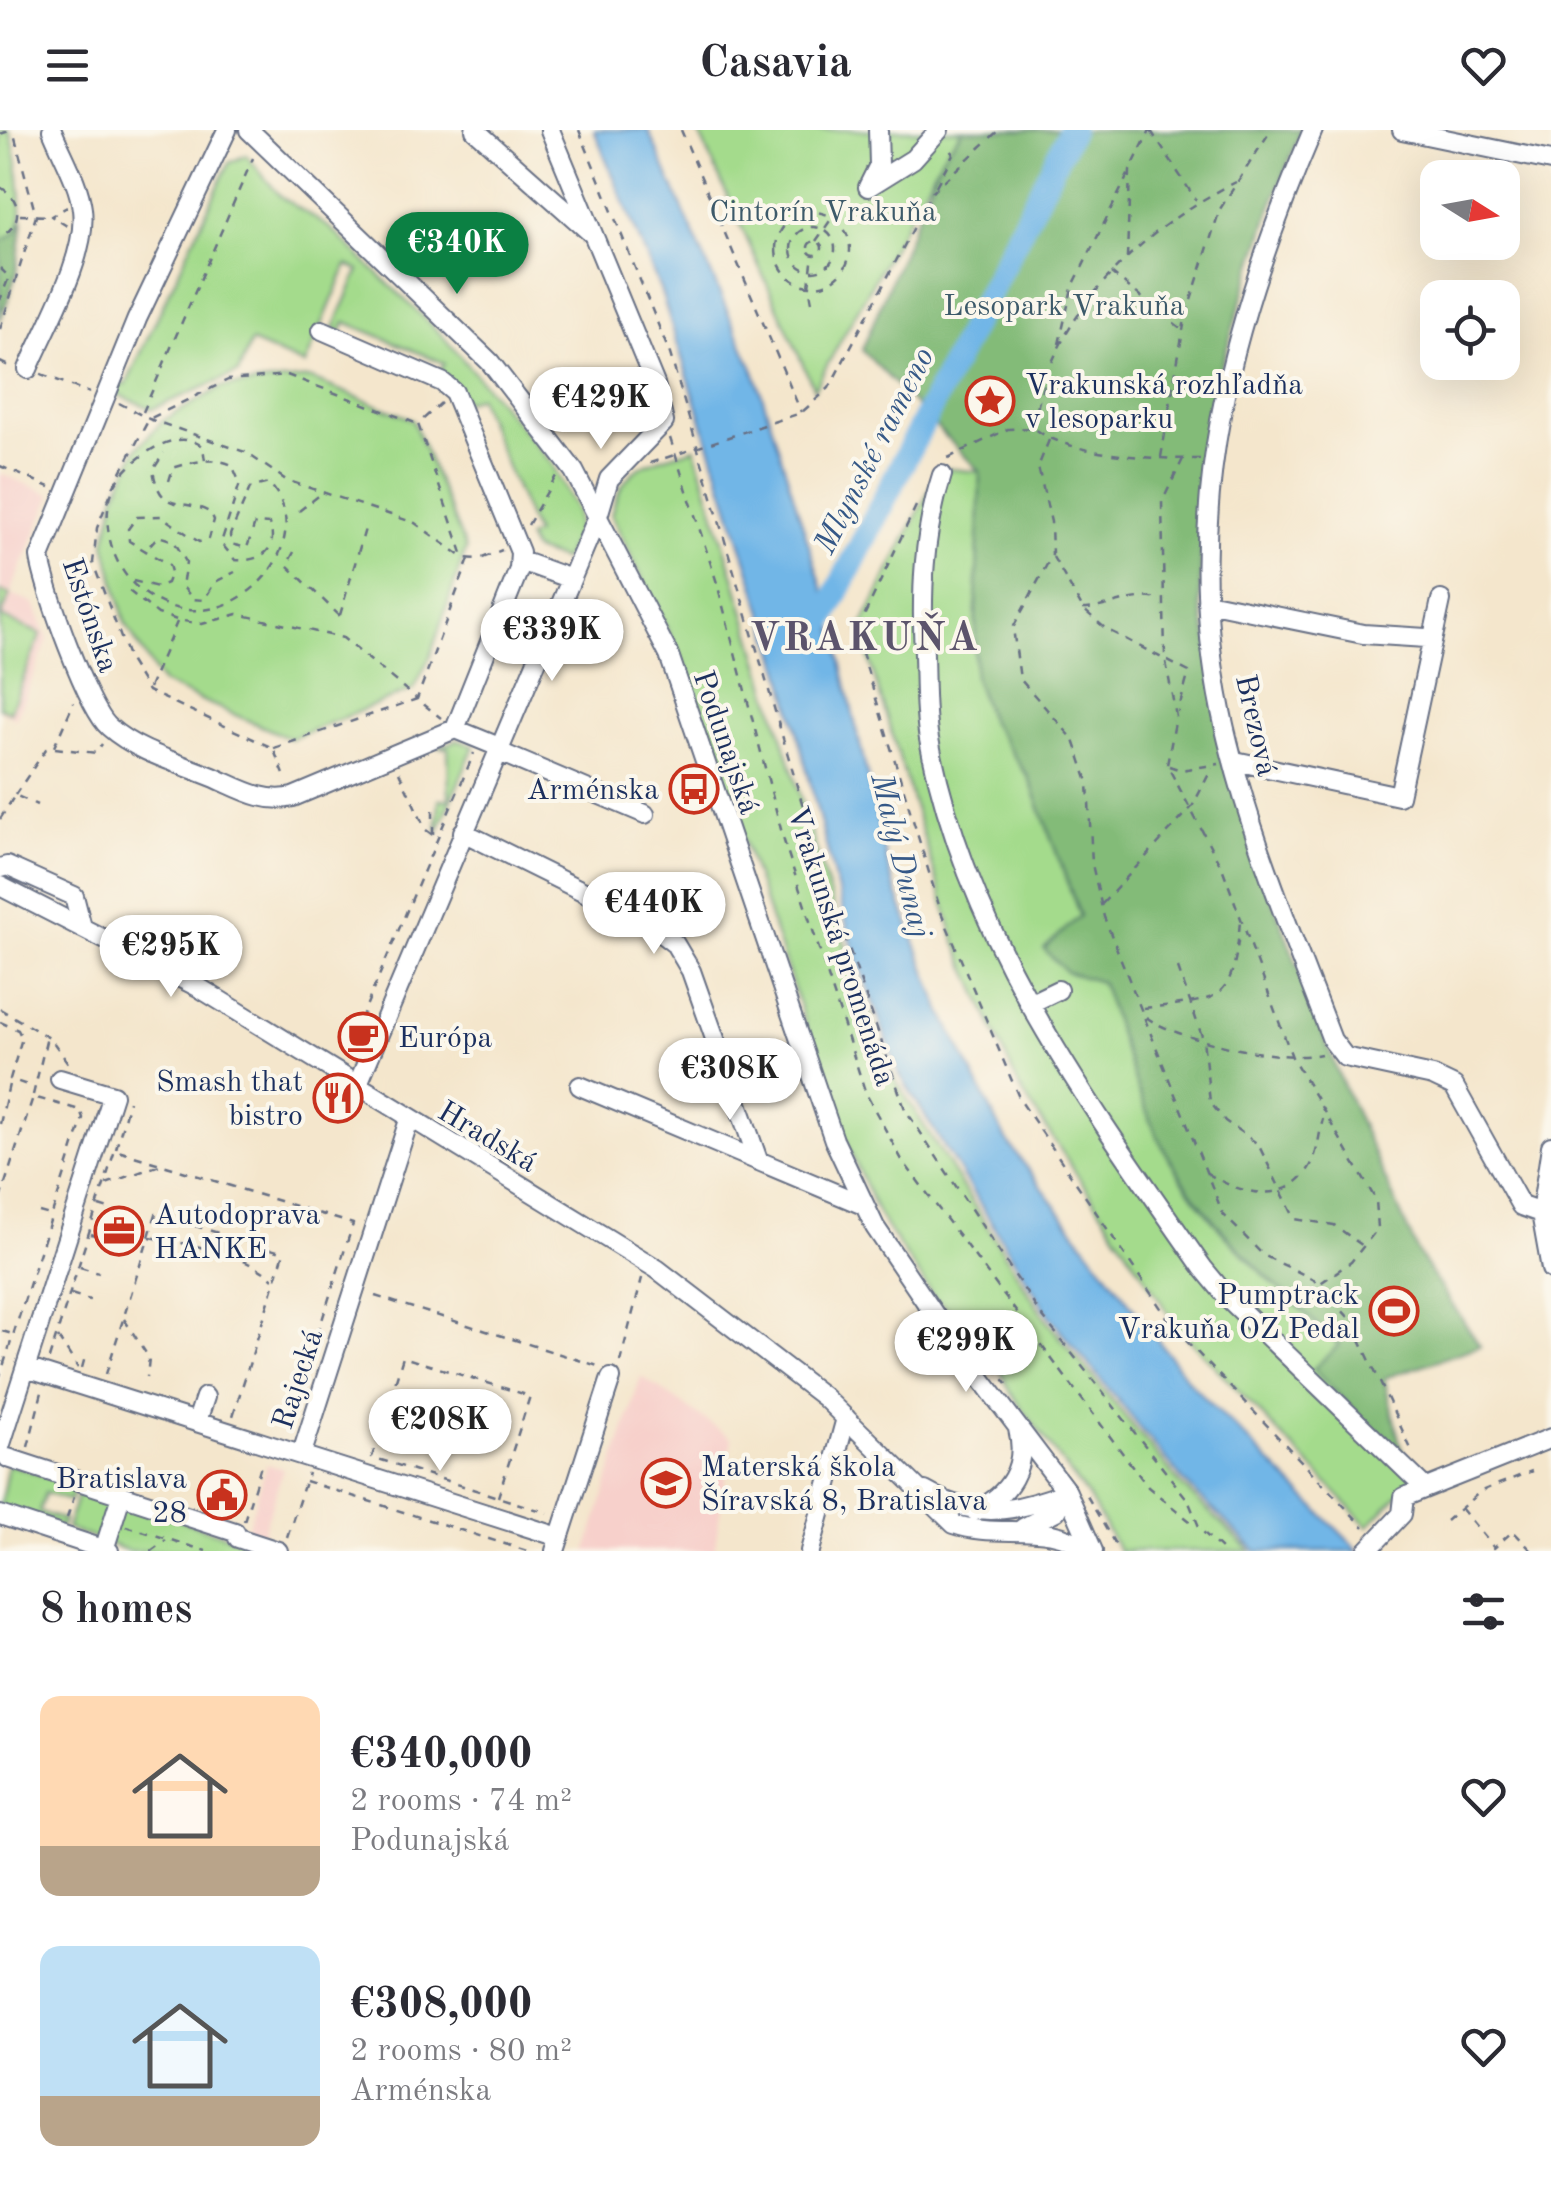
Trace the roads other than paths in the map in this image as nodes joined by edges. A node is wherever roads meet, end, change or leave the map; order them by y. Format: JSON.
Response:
{"nodes":[{"id":1,"x":52,"y":130,"type":"edge"},
{"id":2,"x":227,"y":130,"type":"edge"},
{"id":3,"x":249,"y":130,"type":"edge"},
{"id":4,"x":475,"y":130,"type":"edge"},
{"id":5,"x":550,"y":130,"type":"edge"},
{"id":6,"x":878,"y":130,"type":"edge"},
{"id":7,"x":1313,"y":130,"type":"edge"},
{"id":8,"x":1402,"y":130,"type":"edge"},
{"id":9,"x":937,"y":132,"type":"edge"},
{"id":10,"x":1551,"y":161,"type":"edge"},
{"id":11,"x":594,"y":236,"type":"junction"},
{"id":12,"x":322,"y":330,"type":"dead end"},
{"id":13,"x":28,"y":369,"type":"road end"},
{"id":14,"x":942,"y":475,"type":"dead end"},
{"id":15,"x":598,"y":516,"type":"junction"},
{"id":16,"x":519,"y":553,"type":"junction"},
{"id":17,"x":571,"y":579,"type":"junction"},
{"id":18,"x":1441,"y":600,"type":"dead end"},
{"id":19,"x":1206,"y":602,"type":"junction"},
{"id":20,"x":1426,"y":638,"type":"dead end"},
{"id":21,"x":455,"y":729,"type":"junction"},
{"id":22,"x":498,"y":749,"type":"junction"},
{"id":23,"x":1234,"y":759,"type":"junction"},
{"id":24,"x":644,"y":814,"type":"dead end"},
{"id":25,"x":463,"y":832,"type":"junction"},
{"id":26,"x":0,"y":868,"type":"edge"},
{"id":27,"x":0,"y":886,"type":"edge"},
{"id":28,"x":82,"y":928,"type":"junction"},
{"id":29,"x":1058,"y":990,"type":"dead end"},
{"id":30,"x":1029,"y":1004,"type":"junction"},
{"id":31,"x":69,"y":1082,"type":"road end"},
{"id":32,"x":357,"y":1086,"type":"junction"},
{"id":33,"x":580,"y":1086,"type":"dead end"},
{"id":34,"x":409,"y":1120,"type":"junction"},
{"id":35,"x":1551,"y":1146,"type":"edge"},
{"id":36,"x":758,"y":1160,"type":"junction"},
{"id":37,"x":861,"y":1204,"type":"junction"},
{"id":38,"x":1541,"y":1214,"type":"junction"},
{"id":39,"x":1551,"y":1269,"type":"edge"},
{"id":40,"x":26,"y":1368,"type":"junction"},
{"id":41,"x":609,"y":1372,"type":"road end"},
{"id":42,"x":204,"y":1397,"type":"dead end"},
{"id":43,"x":846,"y":1418,"type":"junction"},
{"id":44,"x":198,"y":1421,"type":"junction"},
{"id":45,"x":1017,"y":1423,"type":"junction"},
{"id":46,"x":1551,"y":1438,"type":"edge"},
{"id":47,"x":10,"y":1455,"type":"edge"},
{"id":48,"x":306,"y":1460,"type":"junction"},
{"id":49,"x":912,"y":1484,"type":"junction"},
{"id":50,"x":1426,"y":1486,"type":"junction"},
{"id":51,"x":1074,"y":1490,"type":"junction"},
{"id":52,"x":121,"y":1496,"type":"junction"},
{"id":53,"x":975,"y":1511,"type":"junction"},
{"id":54,"x":0,"y":1515,"type":"edge"},
{"id":55,"x":1014,"y":1530,"type":"junction"},
{"id":56,"x":557,"y":1544,"type":"edge"},
{"id":57,"x":236,"y":1545,"type":"edge"},
{"id":58,"x":1370,"y":1548,"type":"edge"},
{"id":59,"x":106,"y":1550,"type":"edge"},
{"id":60,"x":280,"y":1551,"type":"edge"},
{"id":61,"x":810,"y":1551,"type":"edge"},
{"id":62,"x":1090,"y":1551,"type":"edge"},
{"id":63,"x":1105,"y":1551,"type":"edge"}],
"edges":[{"from":1,"to":13,"type":"street"},
{"from":2,"to":21,"type":"street","name":"Estónska"},
{"from":3,"to":15,"type":"street","name":"Podunajská"},
{"from":4,"to":11,"type":"street"},
{"from":5,"to":11,"type":"street"},
{"from":6,"to":9,"type":"street"},
{"from":7,"to":19,"type":"street","name":"Brezová"},
{"from":8,"to":10,"type":"street"},
{"from":11,"to":15,"type":"street"},
{"from":12,"to":16,"type":"street"},
{"from":14,"to":30,"type":"street"},
{"from":15,"to":17,"type":"street"},
{"from":15,"to":37,"type":"street","name":"Podunajská"},
{"from":16,"to":17,"type":"street"},
{"from":16,"to":21,"type":"street"},
{"from":17,"to":22,"type":"street"},
{"from":18,"to":23,"type":"street"},
{"from":19,"to":20,"type":"street"},
{"from":19,"to":23,"type":"street","name":"Brezová"},
{"from":21,"to":22,"type":"street"},
{"from":22,"to":24,"type":"street"},
{"from":22,"to":25,"type":"street"},
{"from":23,"to":38,"type":"street","name":"Brezová"},
{"from":25,"to":32,"type":"street"},
{"from":25,"to":36,"type":"street"},
{"from":26,"to":28,"type":"street"},
{"from":27,"to":28,"type":"street","name":"Hradská"},
{"from":28,"to":32,"type":"street","name":"Hradská"},
{"from":29,"to":30,"type":"street"},
{"from":30,"to":50,"type":"street"},
{"from":31,"to":40,"type":"street"},
{"from":32,"to":34,"type":"street","name":"Hradská"},
{"from":33,"to":36,"type":"street"},
{"from":34,"to":43,"type":"street","name":"Hradská"},
{"from":34,"to":48,"type":"street","name":"Rajecká"},
{"from":35,"to":38,"type":"street"},
{"from":36,"to":37,"type":"street"},
{"from":37,"to":45,"type":"street","name":"Podunajská"},
{"from":38,"to":39,"type":"street"},
{"from":40,"to":44,"type":"street"},
{"from":40,"to":47,"type":"street"},
{"from":41,"to":56,"type":"street"},
{"from":42,"to":44,"type":"street"},
{"from":43,"to":49,"type":"street","name":"Hradská"},
{"from":43,"to":61,"type":"street"},
{"from":44,"to":48,"type":"street"},
{"from":45,"to":51,"type":"street","name":"Podunajská"},
{"from":45,"to":53,"type":"street"},
{"from":46,"to":50,"type":"street"},
{"from":47,"to":52,"type":"street"},
{"from":48,"to":56,"type":"street","name":"Rajecká"},
{"from":49,"to":53,"type":"street","name":"Hradská"},
{"from":49,"to":55,"type":"street","name":"Hradská"},
{"from":50,"to":58,"type":"street"},
{"from":51,"to":53,"type":"street","name":"Hradská"},
{"from":51,"to":55,"type":"street"},
{"from":51,"to":62,"type":"street","name":"Podunajská"},
{"from":51,"to":63,"type":"street"},
{"from":52,"to":57,"type":"street"},
{"from":52,"to":59,"type":"street"},
{"from":54,"to":59,"type":"street"},
{"from":55,"to":62,"type":"street","name":"Hradská"},
{"from":57,"to":60,"type":"street"}]}
